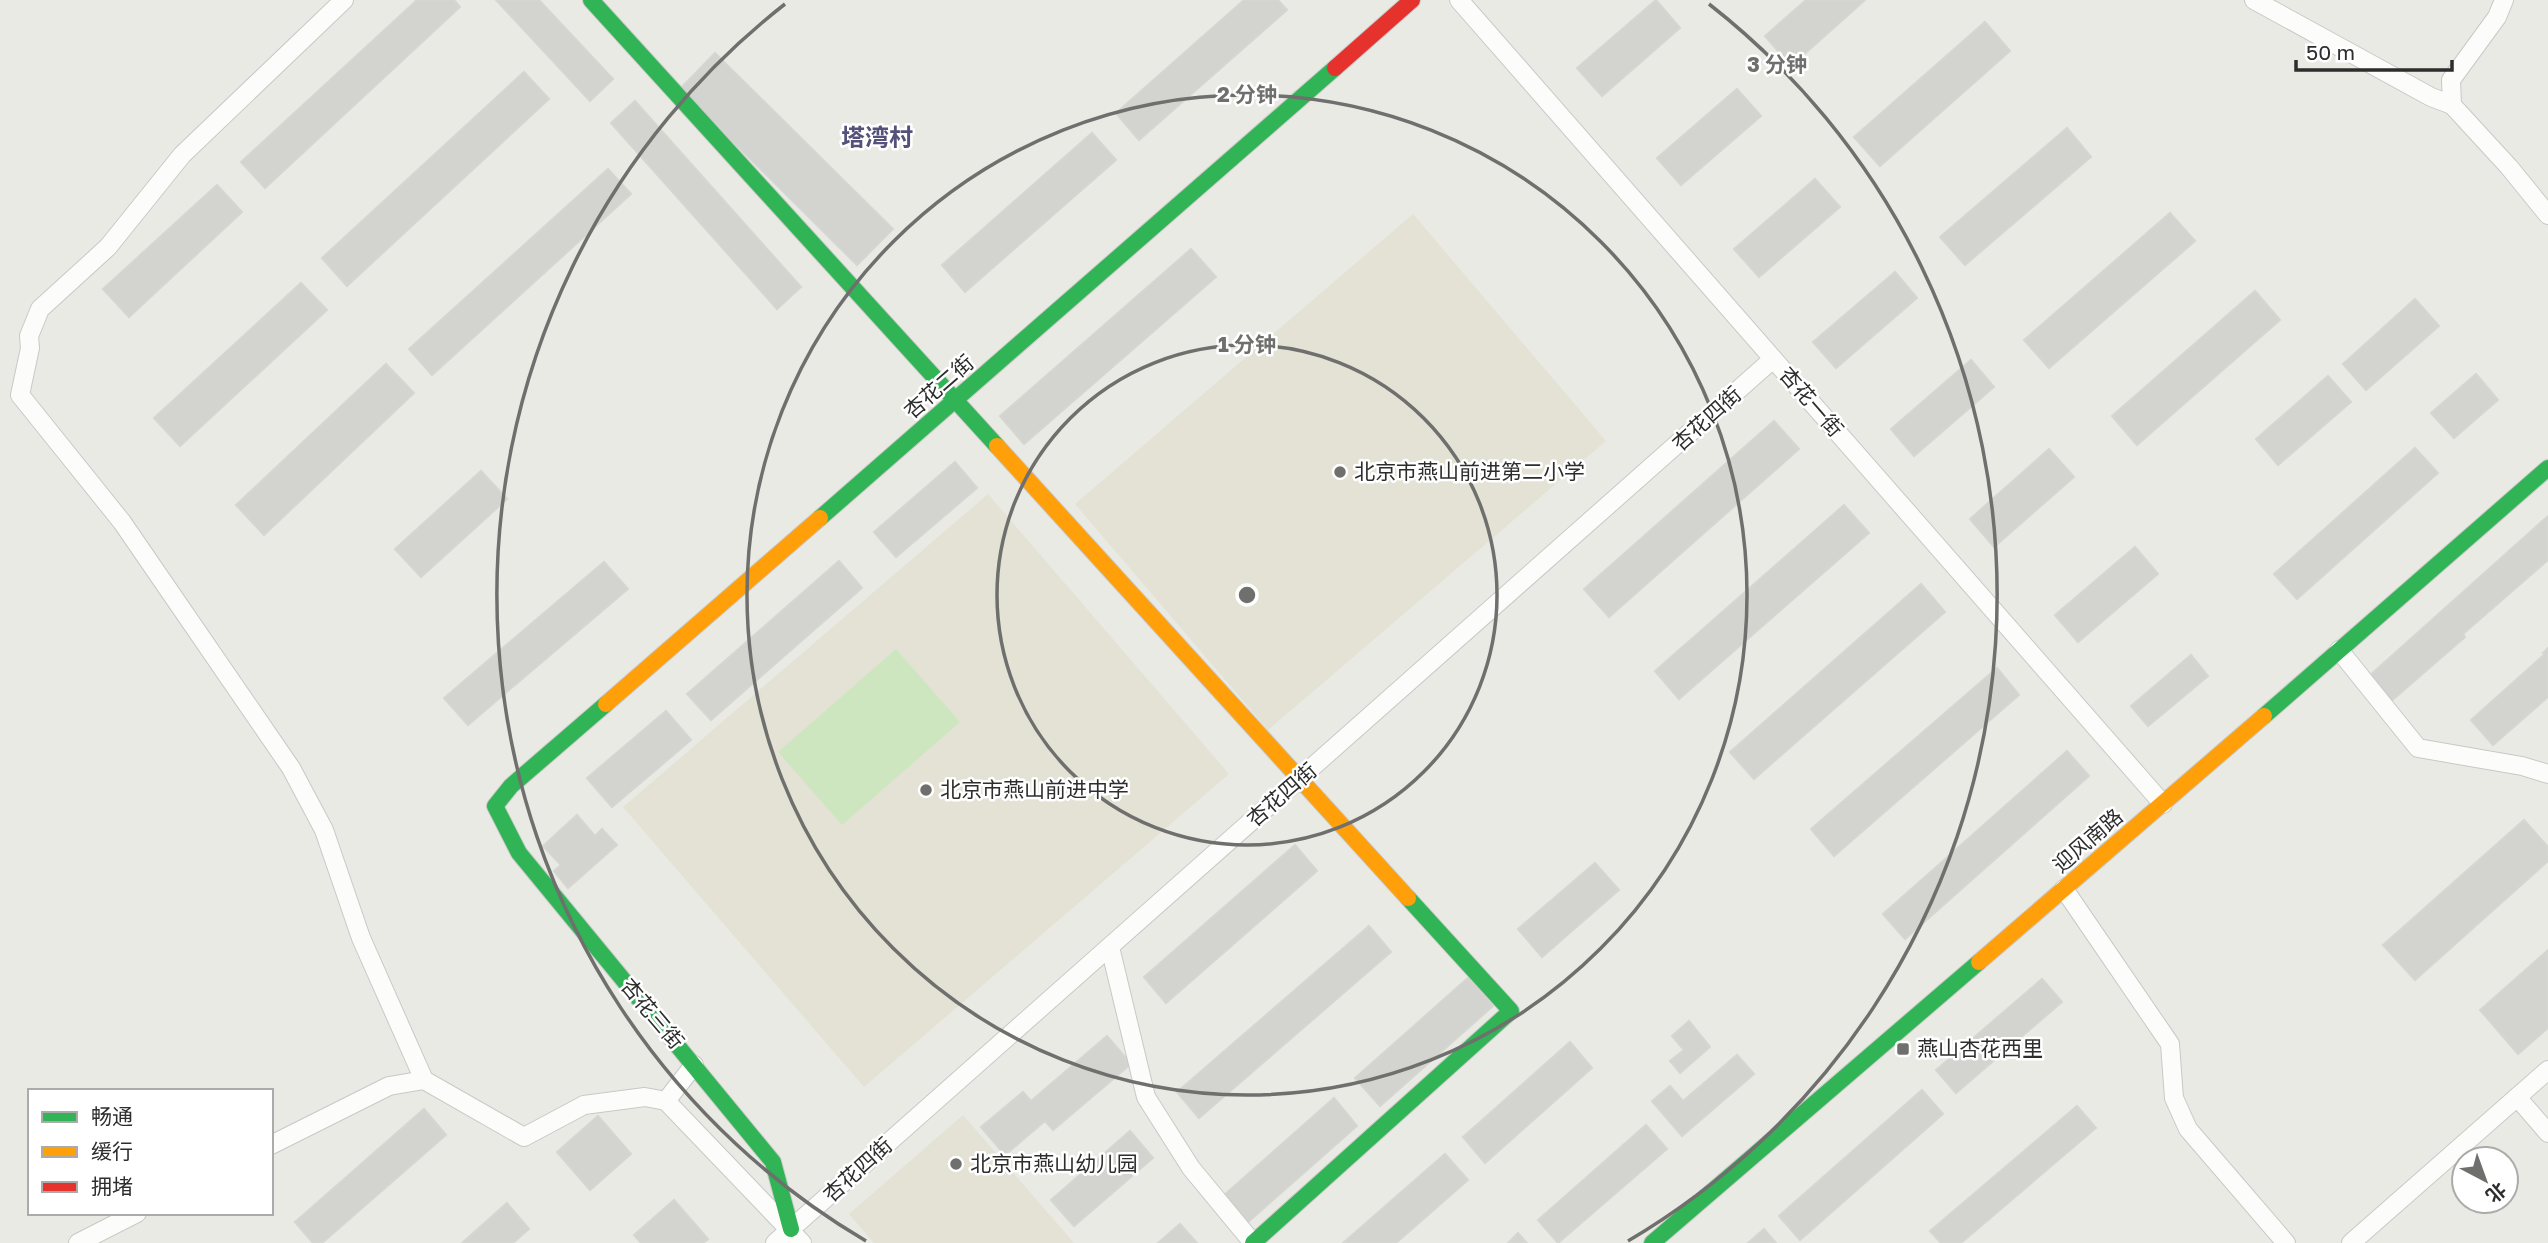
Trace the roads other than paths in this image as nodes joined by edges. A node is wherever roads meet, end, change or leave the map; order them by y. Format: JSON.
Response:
{"nodes":[{"id":1,"x":344,"y":0,"type":"edge"},
{"id":2,"x":591,"y":0,"type":"edge"},
{"id":3,"x":1412,"y":0,"type":"edge"},
{"id":4,"x":1459,"y":0,"type":"edge"},
{"id":5,"x":2254,"y":0,"type":"edge"},
{"id":6,"x":2504,"y":0,"type":"edge"},
{"id":7,"x":2452,"y":105,"type":"junction"},
{"id":8,"x":2548,"y":215,"type":"edge"},
{"id":9,"x":1773,"y":359,"type":"junction"},
{"id":10,"x":956,"y":401,"type":"junction"},
{"id":11,"x":2548,"y":468,"type":"edge"},
{"id":12,"x":2339,"y":650,"type":"junction"},
{"id":13,"x":2548,"y":774,"type":"edge"},
{"id":14,"x":1300,"y":779,"type":"junction"},
{"id":15,"x":2163,"y":804,"type":"junction"},
{"id":16,"x":495,"y":806,"type":"joint"},
{"id":17,"x":2064,"y":889,"type":"junction"},
{"id":18,"x":1110,"y":947,"type":"junction"},
{"id":19,"x":694,"y":1065,"type":"junction"},
{"id":20,"x":2548,"y":1070,"type":"edge"},
{"id":21,"x":424,"y":1080,"type":"junction"},
{"id":22,"x":2517,"y":1097,"type":"junction"},
{"id":23,"x":666,"y":1101,"type":"junction"},
{"id":24,"x":2548,"y":1133,"type":"edge"},
{"id":25,"x":273,"y":1145,"type":"edge"},
{"id":26,"x":133,"y":1215,"type":"edge"},
{"id":27,"x":797,"y":1236,"type":"edge"},
{"id":28,"x":78,"y":1243,"type":"edge"},
{"id":29,"x":775,"y":1243,"type":"edge"},
{"id":30,"x":1253,"y":1243,"type":"edge"},
{"id":31,"x":1652,"y":1243,"type":"edge"},
{"id":32,"x":2286,"y":1243,"type":"edge"},
{"id":33,"x":2351,"y":1243,"type":"edge"}],
"edges":[{"from":1,"to":21,"type":"street"},
{"from":2,"to":10,"type":"street"},
{"from":3,"to":10,"type":"street","name":"杏花二街"},
{"from":4,"to":9,"type":"street","name":"杏花一街"},
{"from":5,"to":7,"type":"street"},
{"from":6,"to":7,"type":"street"},
{"from":7,"to":8,"type":"street"},
{"from":9,"to":14,"type":"street","name":"杏花四街"},
{"from":9,"to":15,"type":"street","name":"杏花一街"},
{"from":10,"to":14,"type":"street"},
{"from":10,"to":16,"type":"street","name":"杏花二街"},
{"from":11,"to":12,"type":"street","name":"迎风南路"},
{"from":12,"to":13,"type":"street"},
{"from":12,"to":15,"type":"street","name":"迎风南路"},
{"from":14,"to":18,"type":"street","name":"杏花四街"},
{"from":14,"to":30,"type":"street"},
{"from":15,"to":17,"type":"street","name":"迎风南路"},
{"from":16,"to":19,"type":"street","name":"杏花三街"},
{"from":17,"to":31,"type":"street","name":"迎风南路"},
{"from":17,"to":32,"type":"street"},
{"from":18,"to":27,"type":"street","name":"杏花四街"},
{"from":18,"to":30,"type":"street"},
{"from":19,"to":23,"type":"street"},
{"from":19,"to":27,"type":"street","name":"杏花三街"},
{"from":20,"to":22,"type":"street"},
{"from":21,"to":23,"type":"street"},
{"from":21,"to":25,"type":"street"},
{"from":22,"to":24,"type":"street"},
{"from":22,"to":33,"type":"street"},
{"from":23,"to":27,"type":"street"},
{"from":26,"to":28,"type":"street"},
{"from":27,"to":29,"type":"street","name":"杏花四街"}]}
